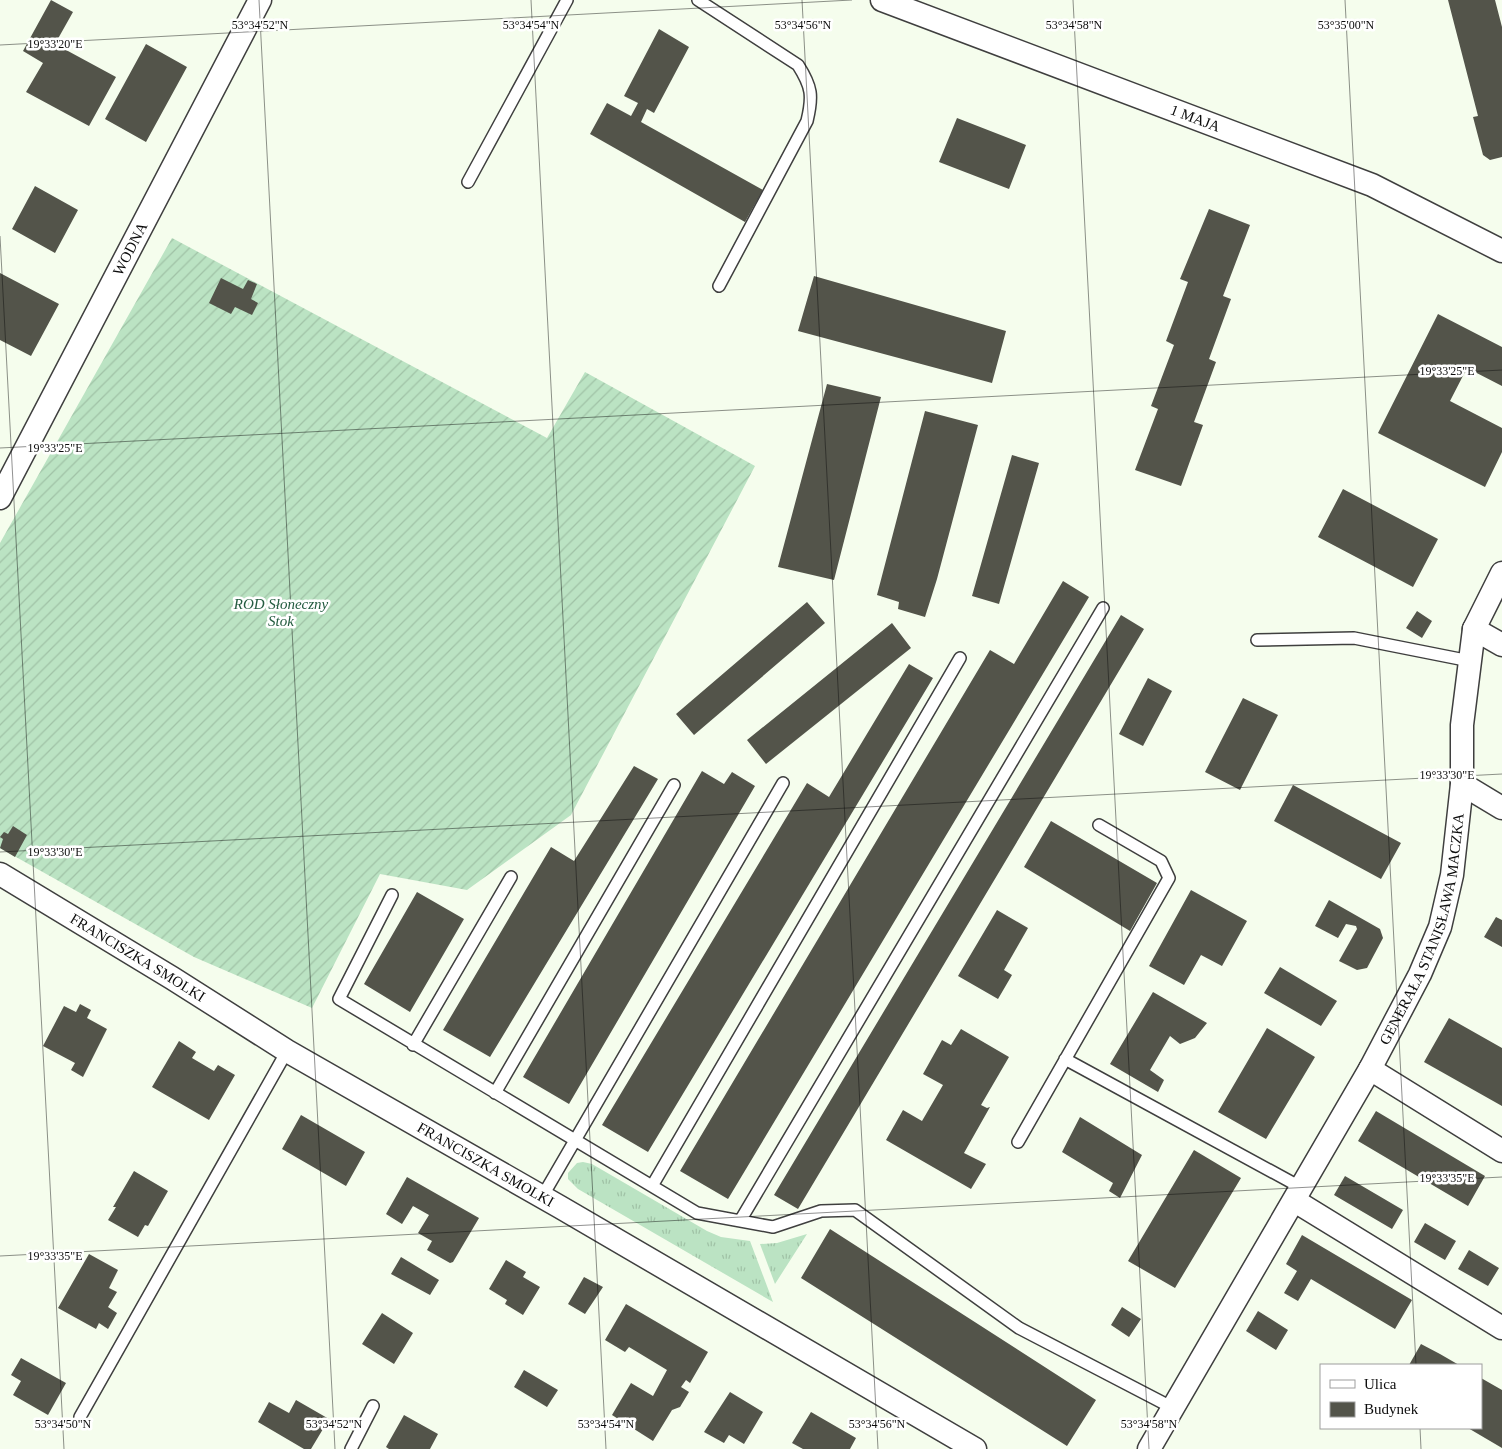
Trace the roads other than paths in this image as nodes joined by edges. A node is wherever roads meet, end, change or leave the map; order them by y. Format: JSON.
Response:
{"nodes":[{"id":1,"x":260,"y":0,"type":"edge"},
{"id":2,"x":567,"y":0,"type":"edge"},
{"id":3,"x":698,"y":0,"type":"edge"},
{"id":4,"x":882,"y":0,"type":"edge"},
{"id":5,"x":468,"y":182,"type":"dead end"},
{"id":6,"x":1502,"y":251,"type":"edge"},
{"id":7,"x":719,"y":286,"type":"dead end"},
{"id":8,"x":0,"y":498,"type":"edge"},
{"id":9,"x":1502,"y":573,"type":"edge"},
{"id":10,"x":1103,"y":608,"type":"dead end"},
{"id":11,"x":1474,"y":629,"type":"junction"},
{"id":12,"x":1257,"y":640,"type":"dead end"},
{"id":13,"x":1502,"y":645,"type":"edge"},
{"id":14,"x":960,"y":658,"type":"dead end"},
{"id":15,"x":1470,"y":661,"type":"junction"},
{"id":16,"x":783,"y":783,"type":"dead end"},
{"id":17,"x":1462,"y":784,"type":"junction"},
{"id":18,"x":674,"y":785,"type":"dead end"},
{"id":19,"x":1502,"y":808,"type":"edge"},
{"id":20,"x":1099,"y":825,"type":"dead end"},
{"id":21,"x":0,"y":874,"type":"edge"},
{"id":22,"x":511,"y":877,"type":"dead end"},
{"id":23,"x":392,"y":895,"type":"dead end"},
{"id":24,"x":414,"y":1044,"type":"junction"},
{"id":25,"x":287,"y":1051,"type":"junction"},
{"id":26,"x":1066,"y":1059,"type":"junction"},
{"id":27,"x":1370,"y":1069,"type":"junction"},
{"id":28,"x":495,"y":1093,"type":"junction"},
{"id":29,"x":574,"y":1139,"type":"junction"},
{"id":30,"x":1018,"y":1142,"type":"dead end"},
{"id":31,"x":1502,"y":1150,"type":"edge"},
{"id":32,"x":652,"y":1186,"type":"junction"},
{"id":33,"x":1299,"y":1194,"type":"junction"},
{"id":34,"x":542,"y":1196,"type":"junction"},
{"id":35,"x":740,"y":1221,"type":"junction"},
{"id":36,"x":1502,"y":1328,"type":"edge"},
{"id":37,"x":373,"y":1406,"type":"dead end"},
{"id":38,"x":1173,"y":1408,"type":"junction"},
{"id":39,"x":80,"y":1417,"type":"dead end"},
{"id":40,"x":350,"y":1449,"type":"edge"},
{"id":41,"x":975,"y":1449,"type":"edge"},
{"id":42,"x":1149,"y":1449,"type":"edge"}],
"edges":[{"from":1,"to":8,"type":"street","name":"WODNA"},
{"from":2,"to":5,"type":"lane"},
{"from":3,"to":7,"type":"lane"},
{"from":4,"to":6,"type":"street","name":"1 MAJA"},
{"from":9,"to":11,"type":"street","name":"GENERAŁA STANISŁAWA MACZKA"},
{"from":10,"to":35,"type":"lane"},
{"from":11,"to":13,"type":"street"},
{"from":11,"to":15,"type":"street","name":"GENERAŁA STANISŁAWA MACZKA"},
{"from":12,"to":15,"type":"lane"},
{"from":14,"to":32,"type":"lane"},
{"from":15,"to":17,"type":"street","name":"GENERAŁA STANISŁAWA MACZKA"},
{"from":16,"to":29,"type":"lane"},
{"from":17,"to":19,"type":"street"},
{"from":17,"to":27,"type":"street","name":"GENERAŁA STANISŁAWA MACZKA"},
{"from":18,"to":28,"type":"lane"},
{"from":20,"to":26,"type":"lane"},
{"from":21,"to":25,"type":"street","name":"FRANCISZKA SMOLKI"},
{"from":22,"to":24,"type":"lane"},
{"from":23,"to":24,"type":"lane"},
{"from":24,"to":28,"type":"lane"},
{"from":25,"to":34,"type":"street","name":"FRANCISZKA SMOLKI"},
{"from":25,"to":39,"type":"lane"},
{"from":26,"to":30,"type":"lane"},
{"from":26,"to":33,"type":"lane"},
{"from":27,"to":31,"type":"street"},
{"from":27,"to":33,"type":"street","name":"GENERAŁA STANISŁAWA MACZKA"},
{"from":28,"to":29,"type":"lane"},
{"from":29,"to":32,"type":"lane"},
{"from":29,"to":34,"type":"lane"},
{"from":32,"to":35,"type":"lane"},
{"from":33,"to":36,"type":"street"},
{"from":33,"to":38,"type":"street","name":"GENERAŁA STANISŁAWA MACZKA"},
{"from":34,"to":41,"type":"street","name":"FRANCISZKA SMOLKI"},
{"from":35,"to":38,"type":"lane"},
{"from":37,"to":40,"type":"lane"},
{"from":38,"to":42,"type":"street","name":"GENERAŁA STANISŁAWA MACZKA"}]}
